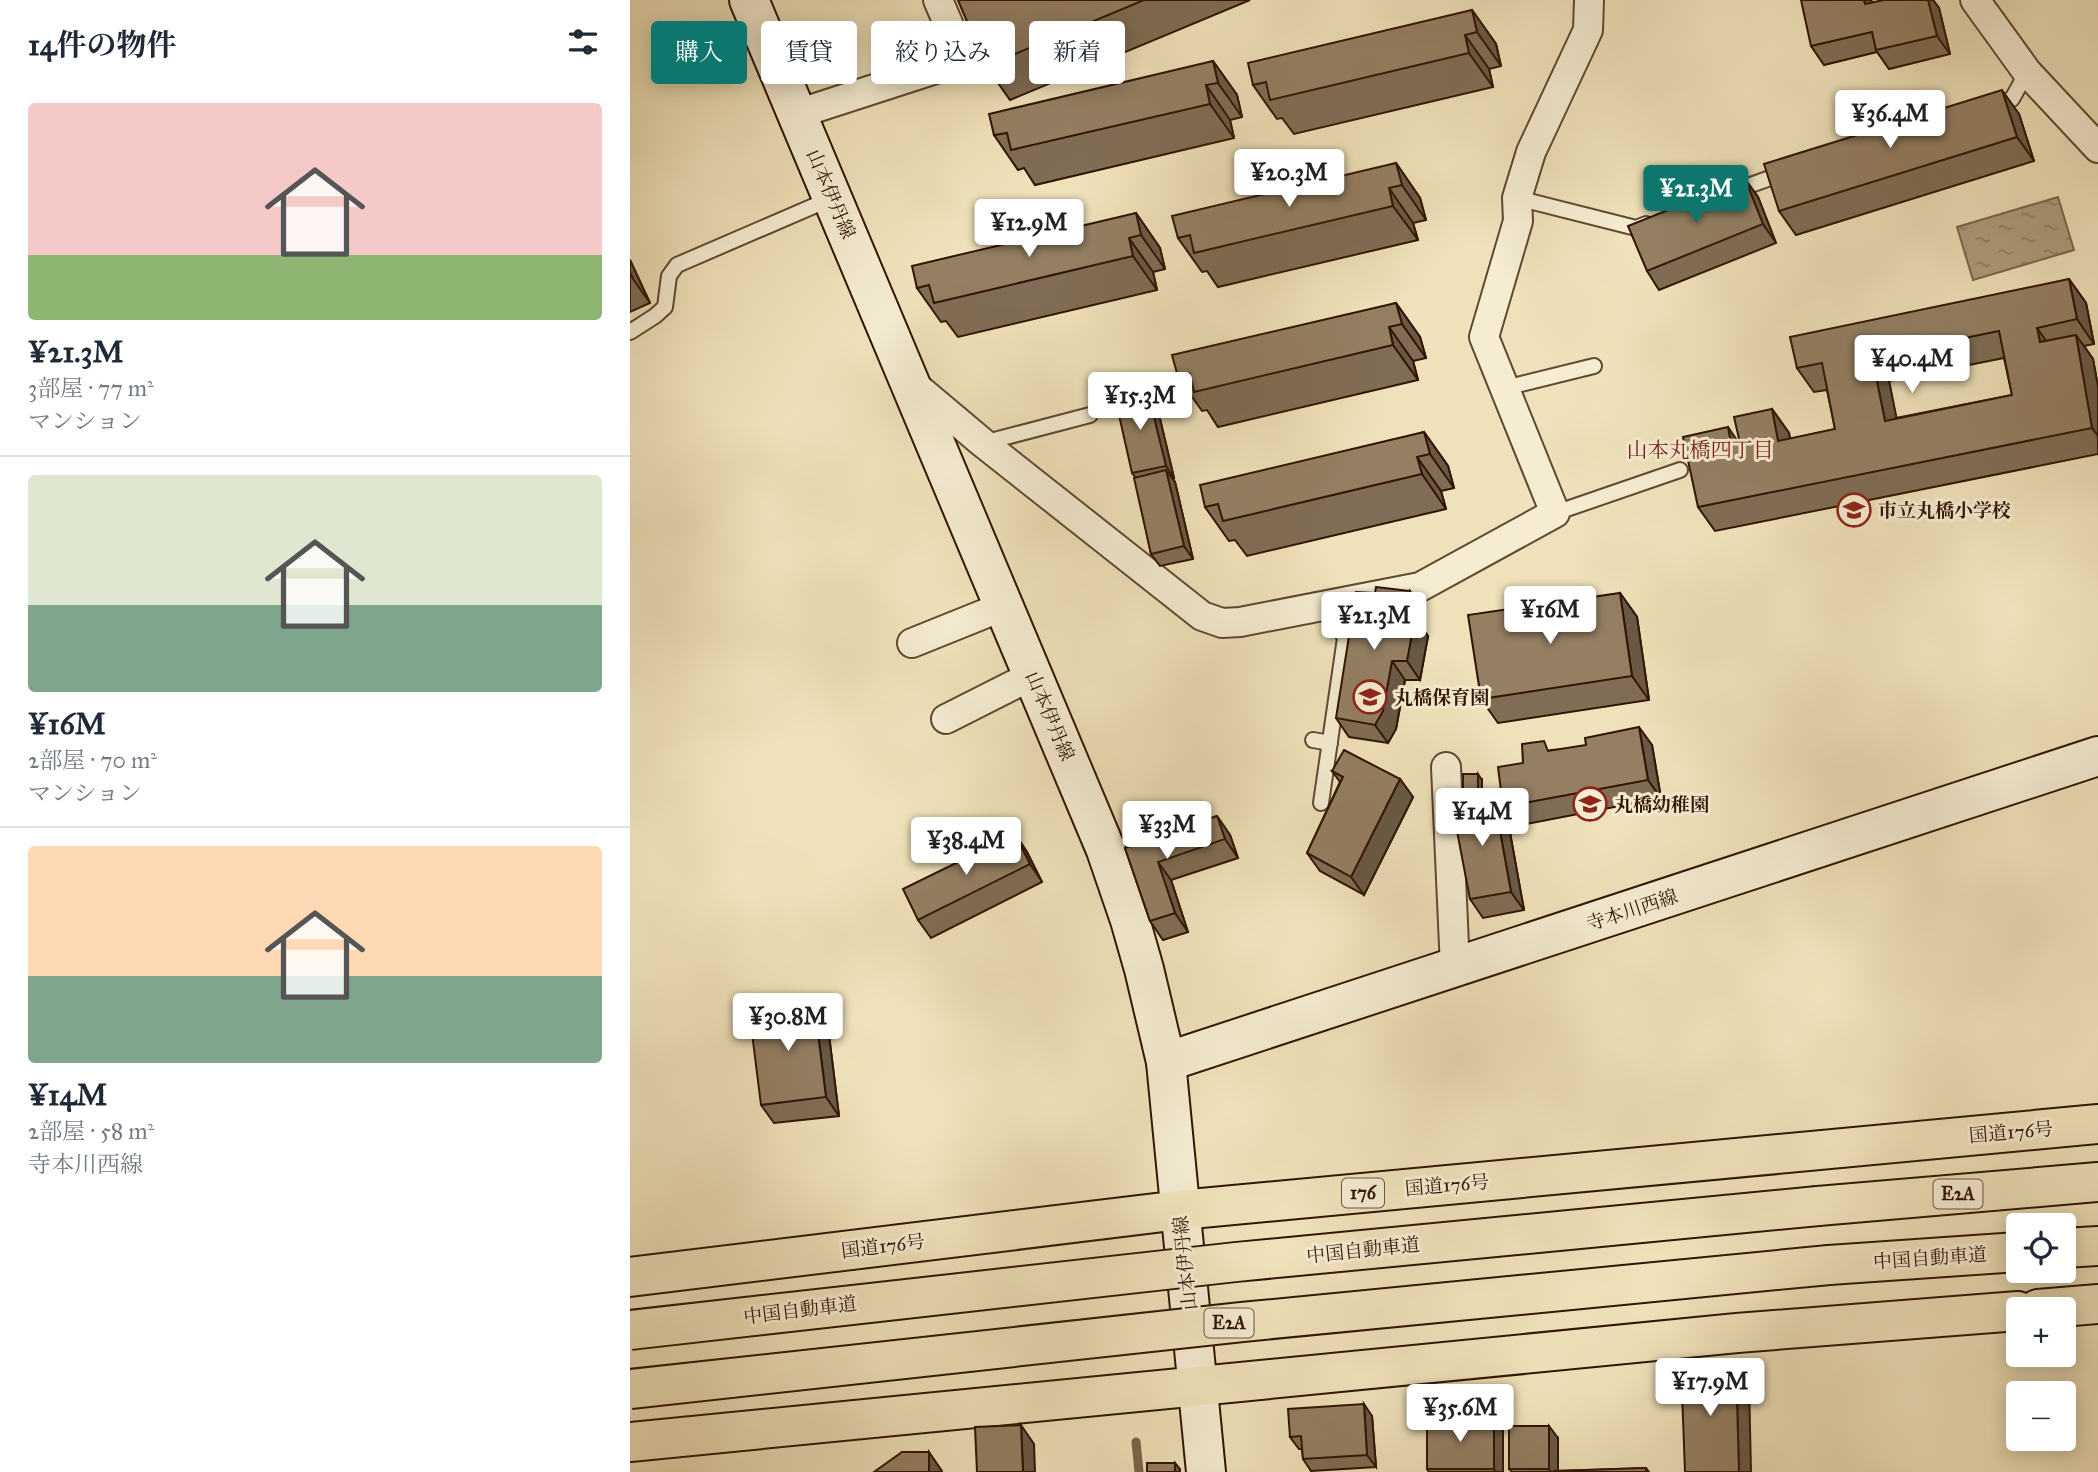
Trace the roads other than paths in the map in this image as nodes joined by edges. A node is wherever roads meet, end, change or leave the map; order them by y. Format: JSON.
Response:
{"nodes":[{"id":1,"x":749,"y":0,"type":"edge"},
{"id":2,"x":938,"y":0,"type":"edge"},
{"id":3,"x":1589,"y":0,"type":"edge"},
{"id":4,"x":1975,"y":0,"type":"edge"},
{"id":5,"x":2027,"y":72,"type":"junction"},
{"id":6,"x":1973,"y":112,"type":"edge"},
{"id":7,"x":797,"y":114,"type":"junction"},
{"id":8,"x":2098,"y":148,"type":"edge"},
{"id":9,"x":1792,"y":170,"type":"edge"},
{"id":10,"x":1727,"y":194,"type":"edge"},
{"id":11,"x":832,"y":198,"type":"junction"},
{"id":12,"x":1517,"y":198,"type":"junction"},
{"id":13,"x":1662,"y":219,"type":"edge"},
{"id":14,"x":630,"y":332,"type":"edge"},
{"id":15,"x":1594,"y":366,"type":"dead end"},
{"id":16,"x":909,"y":380,"type":"junction"},
{"id":17,"x":1505,"y":388,"type":"junction"},
{"id":18,"x":1090,"y":415,"type":"dead end"},
{"id":19,"x":983,"y":443,"type":"junction"},
{"id":20,"x":1680,"y":470,"type":"dead end"},
{"id":21,"x":1555,"y":513,"type":"junction"},
{"id":22,"x":1004,"y":606,"type":"junction"},
{"id":23,"x":1327,"y":606,"type":"junction"},
{"id":24,"x":912,"y":643,"type":"dead end"},
{"id":25,"x":1033,"y":675,"type":"junction"},
{"id":26,"x":946,"y":719,"type":"dead end"},
{"id":27,"x":1313,"y":740,"type":"dead end"},
{"id":28,"x":1330,"y":743,"type":"junction"},
{"id":29,"x":2098,"y":756,"type":"edge"},
{"id":30,"x":1441,"y":783,"type":"dead end"},
{"id":31,"x":1321,"y":803,"type":"dead end"},
{"id":32,"x":1455,"y":968,"type":"junction"},
{"id":33,"x":1166,"y":1062,"type":"junction"},
{"id":34,"x":2098,"y":1124,"type":"edge"},
{"id":35,"x":2098,"y":1182,"type":"edge"},
{"id":36,"x":1180,"y":1210,"type":"junction"},
{"id":37,"x":2098,"y":1246,"type":"edge"},
{"id":38,"x":2076,"y":1247,"type":"edge"},
{"id":39,"x":2006,"y":1253,"type":"edge"},
{"id":40,"x":630,"y":1277,"type":"edge"},
{"id":41,"x":2098,"y":1304,"type":"edge"},
{"id":42,"x":2076,"y":1306,"type":"edge"},
{"id":43,"x":2006,"y":1312,"type":"edge"},
{"id":44,"x":630,"y":1329,"type":"edge"},
{"id":45,"x":1197,"y":1385,"type":"junction"},
{"id":46,"x":630,"y":1390,"type":"edge"},
{"id":47,"x":630,"y":1442,"type":"edge"},
{"id":48,"x":1206,"y":1472,"type":"edge"}],
"edges":[{"from":1,"to":7,"type":"main road","name":"山本伊丹線"},
{"from":2,"to":7,"type":"street"},
{"from":3,"to":12,"type":"street"},
{"from":4,"to":5,"type":"street"},
{"from":5,"to":6,"type":"lane"},
{"from":5,"to":8,"type":"street"},
{"from":7,"to":11,"type":"main road","name":"山本伊丹線"},
{"from":9,"to":10,"type":"lane"},
{"from":11,"to":14,"type":"lane"},
{"from":11,"to":16,"type":"main road","name":"山本伊丹線"},
{"from":12,"to":13,"type":"lane"},
{"from":12,"to":17,"type":"street"},
{"from":15,"to":17,"type":"lane"},
{"from":16,"to":19,"type":"street"},
{"from":16,"to":22,"type":"main road","name":"山本伊丹線"},
{"from":17,"to":21,"type":"street"},
{"from":18,"to":19,"type":"lane"},
{"from":19,"to":23,"type":"street"},
{"from":20,"to":21,"type":"lane"},
{"from":21,"to":23,"type":"street"},
{"from":22,"to":24,"type":"street"},
{"from":22,"to":25,"type":"main road","name":"山本伊丹線"},
{"from":23,"to":28,"type":"lane"},
{"from":25,"to":26,"type":"street"},
{"from":25,"to":33,"type":"main road","name":"山本伊丹線"},
{"from":27,"to":28,"type":"lane"},
{"from":28,"to":31,"type":"lane"},
{"from":29,"to":32,"type":"main road","name":"寺本川西線"},
{"from":30,"to":32,"type":"street"},
{"from":32,"to":33,"type":"main road","name":"寺本川西線"},
{"from":33,"to":36,"type":"main road","name":"山本伊丹線"},
{"from":34,"to":36,"type":"highway","name":"国道176号","number":"176"},
{"from":35,"to":44,"type":"highway","name":"中国自動車道","number":"E2A","bridge":true},
{"from":36,"to":40,"type":"highway","name":"国道176号","number":"176"},
{"from":36,"to":45,"type":"main road","name":"山本伊丹線"},
{"from":37,"to":38,"type":"highway"},
{"from":39,"to":46,"type":"highway","name":"中国自動車道","number":"E2A","bridge":true},
{"from":41,"to":42,"type":"highway"},
{"from":43,"to":45,"type":"highway"},
{"from":45,"to":47,"type":"highway"},
{"from":45,"to":48,"type":"main road","name":"山本伊丹線"}]}
